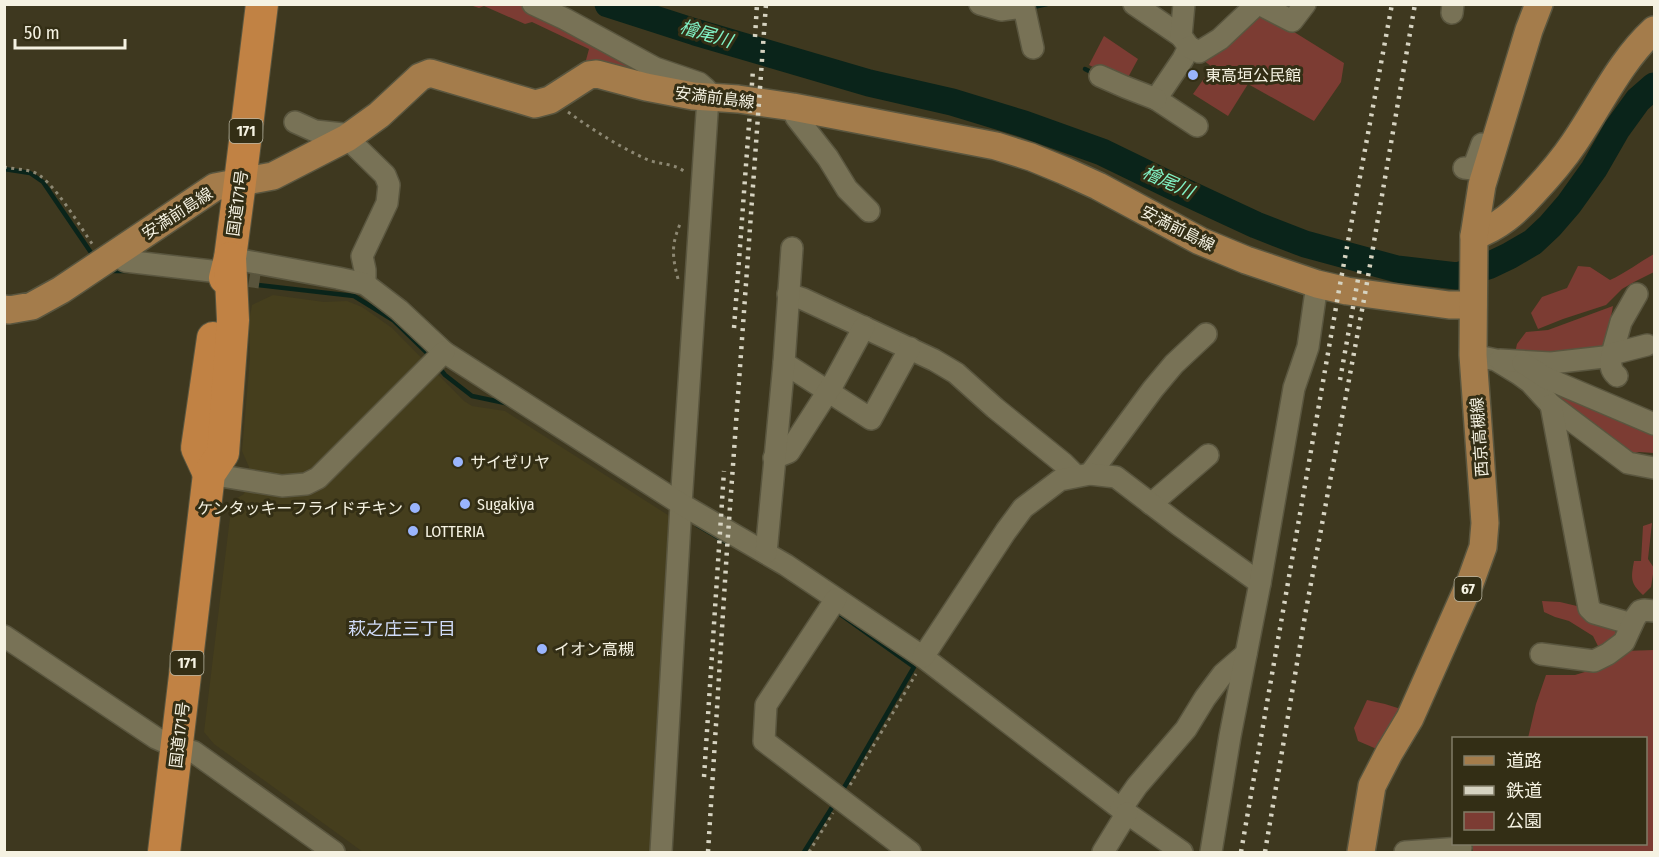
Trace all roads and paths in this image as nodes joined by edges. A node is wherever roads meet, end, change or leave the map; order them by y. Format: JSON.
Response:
{"nodes":[{"id":1,"x":262,"y":4,"type":"edge"},
{"id":2,"x":534,"y":4,"type":"edge"},
{"id":3,"x":980,"y":4,"type":"edge"},
{"id":4,"x":1134,"y":4,"type":"edge"},
{"id":5,"x":1184,"y":4,"type":"edge"},
{"id":6,"x":1258,"y":4,"type":"edge"},
{"id":7,"x":1305,"y":4,"type":"edge"},
{"id":8,"x":1028,"y":5,"type":"edge"},
{"id":9,"x":1536,"y":6,"type":"edge"},
{"id":10,"x":1654,"y":30,"type":"edge"},
{"id":11,"x":1185,"y":42,"type":"junction"},
{"id":12,"x":1033,"y":48,"type":"dead end"},
{"id":13,"x":1100,"y":76,"type":"dead end"},
{"id":14,"x":708,"y":98,"type":"junction"},
{"id":15,"x":1156,"y":99,"type":"junction"},
{"id":16,"x":550,"y":100,"type":"junction"},
{"id":17,"x":793,"y":107,"type":"junction"},
{"id":18,"x":1502,"y":121,"type":"junction"},
{"id":19,"x":295,"y":122,"type":"dead end"},
{"id":20,"x":1197,"y":126,"type":"dead end"},
{"id":21,"x":347,"y":138,"type":"junction"},
{"id":22,"x":4,"y":168,"type":"edge"},
{"id":23,"x":1464,"y":168,"type":"dead end"},
{"id":24,"x":688,"y":178,"type":"dead end"},
{"id":25,"x":240,"y":182,"type":"junction"},
{"id":26,"x":869,"y":211,"type":"dead end"},
{"id":27,"x":685,"y":213,"type":"dead end"},
{"id":28,"x":1474,"y":242,"type":"junction"},
{"id":29,"x":792,"y":248,"type":"dead end"},
{"id":30,"x":109,"y":257,"type":"junction"},
{"id":31,"x":221,"y":264,"type":"junction"},
{"id":32,"x":260,"y":278,"type":"tunnel mouth"},
{"id":33,"x":339,"y":278,"type":"junction"},
{"id":34,"x":365,"y":284,"type":"junction"},
{"id":35,"x":1317,"y":284,"type":"junction"},
{"id":36,"x":788,"y":294,"type":"junction"},
{"id":37,"x":1637,"y":294,"type":"dead end"},
{"id":38,"x":1473,"y":300,"type":"junction"},
{"id":39,"x":695,"y":301,"type":"junction"},
{"id":40,"x":4,"y":309,"type":"edge"},
{"id":41,"x":864,"y":327,"type":"junction"},
{"id":42,"x":1206,"y":334,"type":"dead end"},
{"id":43,"x":1647,"y":345,"type":"dead end"},
{"id":44,"x":910,"y":348,"type":"junction"},
{"id":45,"x":1612,"y":354,"type":"junction"},
{"id":46,"x":437,"y":358,"type":"junction"},
{"id":47,"x":1485,"y":358,"type":"junction"},
{"id":48,"x":1522,"y":362,"type":"junction"},
{"id":49,"x":784,"y":363,"type":"junction"},
{"id":50,"x":1617,"y":376,"type":"dead end"},
{"id":51,"x":828,"y":392,"type":"junction"},
{"id":52,"x":1551,"y":405,"type":"junction"},
{"id":53,"x":1654,"y":424,"type":"edge"},
{"id":54,"x":1208,"y":455,"type":"dead end"},
{"id":55,"x":774,"y":458,"type":"junction"},
{"id":56,"x":1654,"y":468,"type":"edge"},
{"id":57,"x":209,"y":474,"type":"junction"},
{"id":58,"x":1083,"y":475,"type":"junction"},
{"id":59,"x":681,"y":504,"type":"junction"},
{"id":60,"x":1151,"y":504,"type":"junction"},
{"id":61,"x":765,"y":553,"type":"junction"},
{"id":62,"x":1260,"y":583,"type":"junction"},
{"id":63,"x":836,"y":599,"type":"junction"},
{"id":64,"x":1654,"y":611,"type":"edge"},
{"id":65,"x":1632,"y":624,"type":"junction"},
{"id":66,"x":4,"y":636,"type":"edge"},
{"id":67,"x":1246,"y":654,"type":"junction"},
{"id":68,"x":1541,"y":654,"type":"dead end"},
{"id":69,"x":923,"y":657,"type":"junction"},
{"id":70,"x":177,"y":748,"type":"junction"},
{"id":71,"x":841,"y":800,"type":"junction"},
{"id":72,"x":1124,"y":811,"type":"junction"},
{"id":73,"x":1461,"y":849,"type":"dead end"},
{"id":74,"x":164,"y":852,"type":"edge"},
{"id":75,"x":334,"y":852,"type":"edge"},
{"id":76,"x":661,"y":852,"type":"edge"},
{"id":77,"x":808,"y":852,"type":"edge"},
{"id":78,"x":909,"y":852,"type":"edge"},
{"id":79,"x":1103,"y":852,"type":"edge"},
{"id":80,"x":1182,"y":852,"type":"edge"},
{"id":81,"x":1211,"y":852,"type":"edge"},
{"id":82,"x":1361,"y":852,"type":"edge"},
{"id":83,"x":1405,"y":852,"type":"edge"}],
"edges":[{"from":1,"to":25,"type":"highway","name":"国道171号","number":"171"},
{"from":2,"to":14,"type":"street"},
{"from":3,"to":8,"type":"street"},
{"from":4,"to":11,"type":"street"},
{"from":5,"to":11,"type":"street"},
{"from":6,"to":7,"type":"street"},
{"from":6,"to":11,"type":"street"},
{"from":8,"to":12,"type":"street"},
{"from":9,"to":18,"type":"main road","name":"西京高槻線","number":"67"},
{"from":10,"to":28,"type":"main road"},
{"from":11,"to":15,"type":"street"},
{"from":13,"to":15,"type":"street"},
{"from":14,"to":16,"type":"main road","name":"安満前島線"},
{"from":14,"to":17,"type":"main road","name":"安満前島線"},
{"from":14,"to":39,"type":"street"},
{"from":15,"to":20,"type":"street"},
{"from":16,"to":21,"type":"main road","name":"安満前島線"},
{"from":16,"to":24,"type":"path"},
{"from":17,"to":26,"type":"street"},
{"from":17,"to":35,"type":"main road","name":"安満前島線"},
{"from":18,"to":23,"type":"street"},
{"from":18,"to":28,"type":"main road","name":"西京高槻線","number":"67"},
{"from":19,"to":21,"type":"street"},
{"from":21,"to":25,"type":"main road","name":"安満前島線"},
{"from":21,"to":34,"type":"street"},
{"from":22,"to":30,"type":"path"},
{"from":25,"to":30,"type":"main road","name":"安満前島線"},
{"from":25,"to":31,"type":"highway","name":"国道171号","number":"171"},
{"from":27,"to":39,"type":"path"},
{"from":28,"to":38,"type":"main road","name":"西京高槻線","number":"67"},
{"from":29,"to":36,"type":"street"},
{"from":30,"to":31,"type":"street"},
{"from":30,"to":40,"type":"main road","name":"安満前島線"},
{"from":31,"to":33,"type":"street"},
{"from":31,"to":57,"type":"highway","name":"国道171号","number":"171"},
{"from":32,"to":33,"type":"street"},
{"from":33,"to":34,"type":"street"},
{"from":34,"to":46,"type":"street"},
{"from":35,"to":38,"type":"main road","name":"安満前島線"},
{"from":35,"to":62,"type":"street"},
{"from":36,"to":41,"type":"street"},
{"from":36,"to":49,"type":"street"},
{"from":37,"to":45,"type":"street"},
{"from":38,"to":47,"type":"main road","name":"西京高槻線","number":"67"},
{"from":39,"to":59,"type":"street"},
{"from":41,"to":44,"type":"street"},
{"from":41,"to":51,"type":"street"},
{"from":42,"to":58,"type":"street"},
{"from":43,"to":45,"type":"street"},
{"from":44,"to":51,"type":"street"},
{"from":44,"to":58,"type":"street"},
{"from":45,"to":48,"type":"street"},
{"from":45,"to":50,"type":"street"},
{"from":46,"to":57,"type":"street"},
{"from":46,"to":59,"type":"street"},
{"from":47,"to":48,"type":"street"},
{"from":47,"to":52,"type":"street"},
{"from":47,"to":82,"type":"main road","name":"西京高槻線","number":"67"},
{"from":48,"to":53,"type":"street"},
{"from":49,"to":51,"type":"street"},
{"from":49,"to":55,"type":"street"},
{"from":51,"to":55,"type":"street"},
{"from":52,"to":56,"type":"street"},
{"from":52,"to":65,"type":"street"},
{"from":54,"to":60,"type":"street"},
{"from":55,"to":61,"type":"street"},
{"from":57,"to":70,"type":"highway","name":"国道171号","number":"171"},
{"from":58,"to":60,"type":"street"},
{"from":58,"to":69,"type":"street"},
{"from":59,"to":61,"type":"street"},
{"from":59,"to":76,"type":"street"},
{"from":60,"to":62,"type":"street"},
{"from":61,"to":63,"type":"street"},
{"from":62,"to":67,"type":"street"},
{"from":63,"to":69,"type":"street"},
{"from":63,"to":71,"type":"street"},
{"from":64,"to":65,"type":"street"},
{"from":65,"to":68,"type":"street"},
{"from":66,"to":70,"type":"street"},
{"from":67,"to":72,"type":"street"},
{"from":67,"to":81,"type":"street"},
{"from":69,"to":71,"type":"path"},
{"from":69,"to":72,"type":"street"},
{"from":70,"to":74,"type":"highway","name":"国道171号","number":"171"},
{"from":70,"to":75,"type":"street"},
{"from":71,"to":77,"type":"path"},
{"from":71,"to":78,"type":"street"},
{"from":72,"to":79,"type":"street"},
{"from":72,"to":80,"type":"street"},
{"from":73,"to":83,"type":"street"}]}
